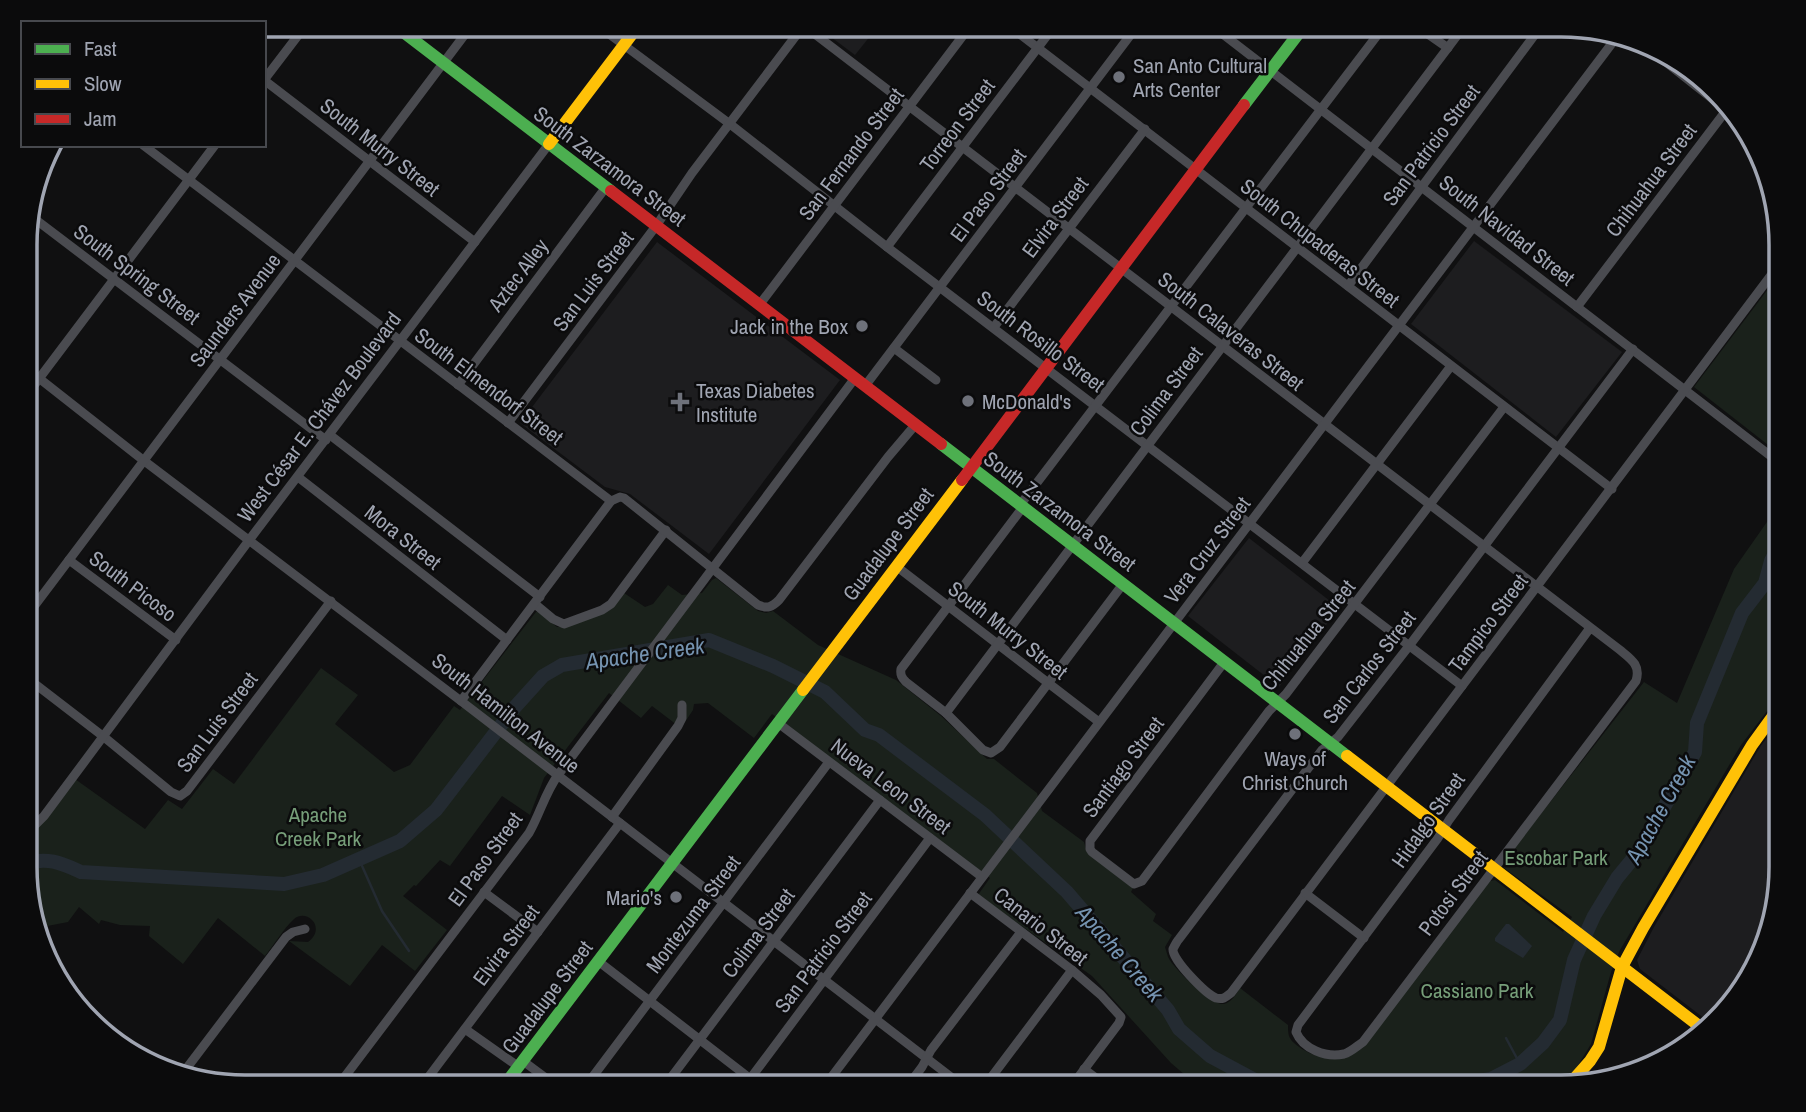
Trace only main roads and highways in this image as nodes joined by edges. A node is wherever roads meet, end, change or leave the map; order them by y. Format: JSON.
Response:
{"nodes":[{"id":1,"x":410,"y":37,"type":"edge"},
{"id":2,"x":629,"y":37,"type":"edge"},
{"id":3,"x":1295,"y":37,"type":"edge"},
{"id":4,"x":549,"y":144,"type":"junction"},
{"id":5,"x":970,"y":466,"type":"junction"},
{"id":6,"x":1769,"y":721,"type":"edge"},
{"id":7,"x":1617,"y":963,"type":"junction"},
{"id":8,"x":1697,"y":1024,"type":"edge"},
{"id":9,"x":512,"y":1075,"type":"edge"},
{"id":10,"x":1578,"y":1075,"type":"edge"}],
"edges":[{"from":1,"to":4,"type":"main road","name":"South Zarzamora Street"},
{"from":2,"to":4,"type":"main road","name":"West César E. Chávez Boulevard"},
{"from":3,"to":5,"type":"main road","name":"Guadalupe Street"},
{"from":4,"to":5,"type":"main road","name":"South Zarzamora Street"},
{"from":5,"to":7,"type":"main road","name":"South Zarzamora Street"},
{"from":5,"to":9,"type":"main road","name":"Guadalupe Street"},
{"from":6,"to":7,"type":"main road"},
{"from":7,"to":8,"type":"main road","name":"South Zarzamora Street"},
{"from":7,"to":10,"type":"main road"}]}
